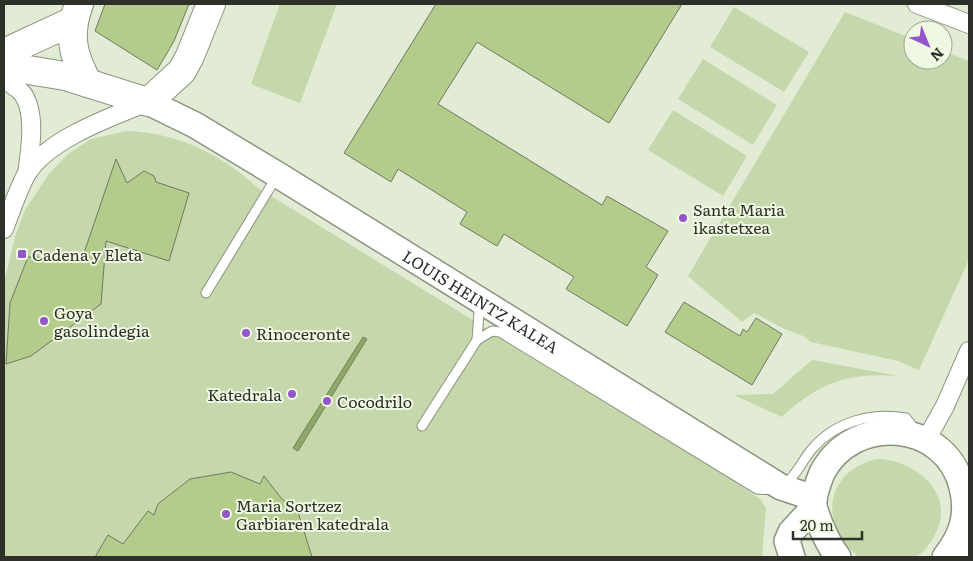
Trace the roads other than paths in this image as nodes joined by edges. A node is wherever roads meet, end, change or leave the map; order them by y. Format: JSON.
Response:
{"nodes":[{"id":1,"x":211,"y":4,"type":"edge"},
{"id":2,"x":917,"y":4,"type":"edge"},
{"id":3,"x":76,"y":12,"type":"edge"},
{"id":4,"x":969,"y":24,"type":"edge"},
{"id":5,"x":4,"y":53,"type":"edge"},
{"id":6,"x":4,"y":66,"type":"edge"},
{"id":7,"x":4,"y":79,"type":"edge"},
{"id":8,"x":88,"y":82,"type":"junction"},
{"id":9,"x":148,"y":102,"type":"junction"},
{"id":10,"x":27,"y":174,"type":"junction"},
{"id":11,"x":278,"y":175,"type":"junction"},
{"id":12,"x":4,"y":229,"type":"edge"},
{"id":13,"x":206,"y":293,"type":"dead end"},
{"id":14,"x":472,"y":296,"type":"junction"},
{"id":15,"x":477,"y":340,"type":"junction"},
{"id":16,"x":969,"y":351,"type":"edge"},
{"id":17,"x":422,"y":426,"type":"dead end"},
{"id":18,"x":922,"y":439,"type":"junction"},
{"id":19,"x":965,"y":477,"type":"edge"},
{"id":20,"x":781,"y":487,"type":"junction"},
{"id":21,"x":814,"y":502,"type":"junction"},
{"id":22,"x":785,"y":552,"type":"edge"},
{"id":23,"x":957,"y":552,"type":"edge"},
{"id":24,"x":838,"y":557,"type":"edge"}],
"edges":[{"from":1,"to":9,"type":"main road"},
{"from":2,"to":4,"type":"street"},
{"from":3,"to":5,"type":"main road"},
{"from":3,"to":8,"type":"main road"},
{"from":6,"to":8,"type":"main road"},
{"from":7,"to":10,"type":"street"},
{"from":8,"to":9,"type":"main road"},
{"from":9,"to":10,"type":"street"},
{"from":9,"to":11,"type":"main road","name":"LOUIS HEINTZ KALEA"},
{"from":10,"to":12,"type":"street"},
{"from":11,"to":13,"type":"lane"},
{"from":11,"to":14,"type":"main road","name":"LOUIS HEINTZ KALEA"},
{"from":14,"to":15,"type":"lane"},
{"from":14,"to":20,"type":"main road","name":"LOUIS HEINTZ KALEA"},
{"from":15,"to":17,"type":"lane"},
{"from":15,"to":20,"type":"lane"},
{"from":16,"to":18,"type":"street"},
{"from":18,"to":19,"type":"main road"},
{"from":18,"to":20,"type":"lane"},
{"from":18,"to":21,"type":"main road"},
{"from":19,"to":23,"type":"main road"},
{"from":20,"to":21,"type":"main road","name":"LOUIS HEINTZ KALEA"},
{"from":21,"to":22,"type":"main road"},
{"from":21,"to":24,"type":"main road"}]}
